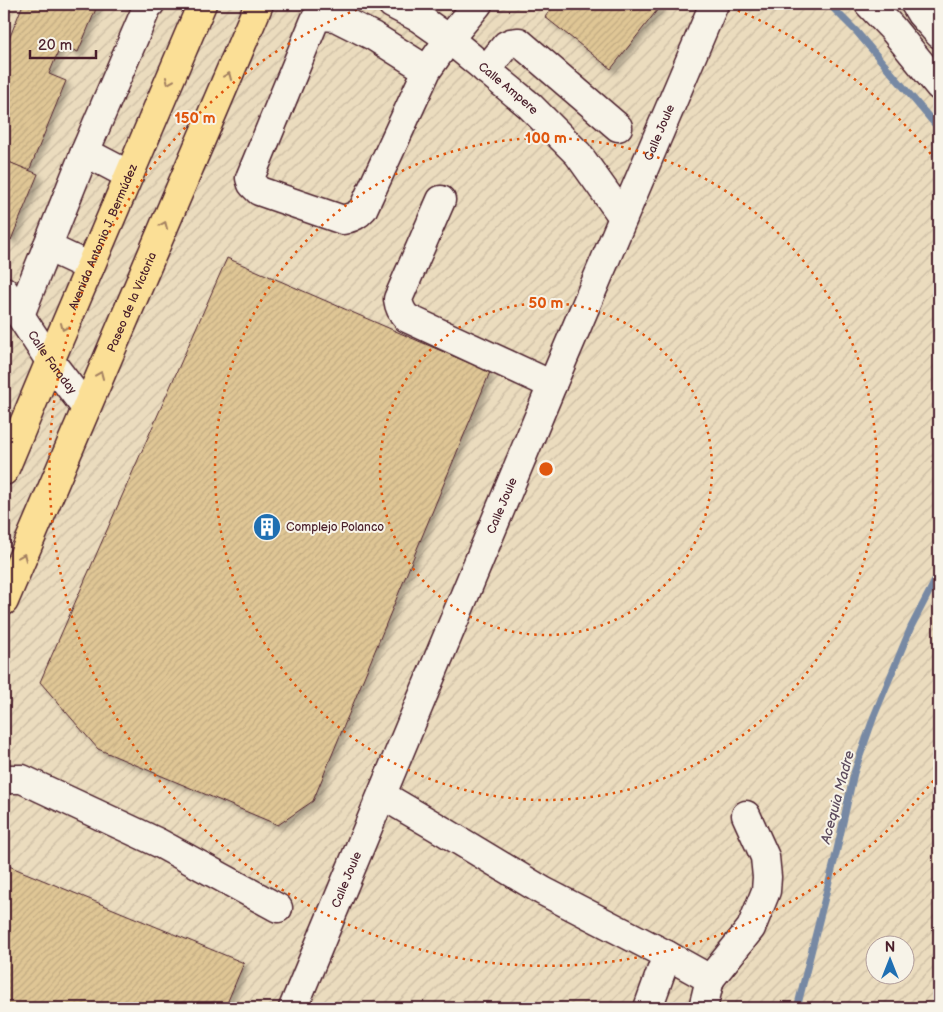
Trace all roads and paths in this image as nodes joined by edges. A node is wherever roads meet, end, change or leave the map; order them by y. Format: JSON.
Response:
{"nodes":[{"id":1,"x":150,"y":4,"type":"edge"},
{"id":2,"x":258,"y":4,"type":"edge"},
{"id":3,"x":392,"y":4,"type":"edge"},
{"id":4,"x":478,"y":4,"type":"edge"},
{"id":5,"x":714,"y":4,"type":"edge"},
{"id":6,"x":869,"y":4,"type":"edge"},
{"id":7,"x":915,"y":4,"type":"edge"},
{"id":8,"x":196,"y":5,"type":"edge"},
{"id":9,"x":424,"y":11,"type":"edge"},
{"id":10,"x":939,"y":34,"type":"edge"},
{"id":11,"x":449,"y":39,"type":"junction"},
{"id":12,"x":427,"y":70,"type":"junction"},
{"id":13,"x":486,"y":70,"type":"junction"},
{"id":14,"x":939,"y":86,"type":"edge"},
{"id":15,"x":618,"y":127,"type":"dead end"},
{"id":16,"x":85,"y":152,"type":"junction"},
{"id":17,"x":129,"y":175,"type":"junction"},
{"id":18,"x":441,"y":200,"type":"dead end"},
{"id":19,"x":623,"y":217,"type":"junction"},
{"id":20,"x":47,"y":247,"type":"junction"},
{"id":21,"x":90,"y":267,"type":"junction"},
{"id":22,"x":4,"y":291,"type":"edge"},
{"id":23,"x":20,"y":315,"type":"junction"},
{"id":24,"x":50,"y":361,"type":"junction"},
{"id":25,"x":552,"y":385,"type":"junction"},
{"id":26,"x":86,"y":408,"type":"junction"},
{"id":27,"x":4,"y":471,"type":"edge"},
{"id":28,"x":4,"y":601,"type":"edge"},
{"id":29,"x":4,"y":780,"type":"edge"},
{"id":30,"x":382,"y":796,"type":"junction"},
{"id":31,"x":746,"y":815,"type":"dead end"},
{"id":32,"x":278,"y":908,"type":"dead end"},
{"id":33,"x":667,"y":955,"type":"junction"},
{"id":34,"x":710,"y":979,"type":"junction"},
{"id":35,"x":293,"y":1008,"type":"edge"},
{"id":36,"x":648,"y":1008,"type":"edge"},
{"id":37,"x":703,"y":1008,"type":"edge"}],
"edges":[{"from":1,"to":16,"type":"street"},
{"from":26,"to":2,"type":"main road","name":"Paseo de la Victoria","one_way":true},
{"from":3,"to":9,"type":"street","name":"Calle Ampere"},
{"from":4,"to":11,"type":"street"},
{"from":5,"to":19,"type":"street","name":"Calle Joule"},
{"from":6,"to":14,"type":"street"},
{"from":7,"to":10,"type":"street"},
{"from":8,"to":17,"type":"main road","name":"Avenida Antonio J. Bermúdez","one_way":true},
{"from":9,"to":11,"type":"street","name":"Calle Ampere"},
{"from":11,"to":12,"type":"street"},
{"from":11,"to":13,"type":"street","name":"Calle Ampere"},
{"from":12,"to":12,"type":"street"},
{"from":13,"to":15,"type":"street"},
{"from":13,"to":19,"type":"street","name":"Calle Ampere"},
{"from":16,"to":17,"type":"street"},
{"from":16,"to":20,"type":"street"},
{"from":17,"to":21,"type":"main road","name":"Avenida Antonio J. Bermúdez"},
{"from":18,"to":25,"type":"street"},
{"from":19,"to":25,"type":"street","name":"Calle Joule"},
{"from":20,"to":21,"type":"street"},
{"from":20,"to":23,"type":"street"},
{"from":21,"to":24,"type":"main road","name":"Avenida Antonio J. Bermúdez","one_way":true},
{"from":22,"to":23,"type":"street","name":"Calle Faraday"},
{"from":23,"to":24,"type":"street","name":"Calle Faraday"},
{"from":24,"to":26,"type":"street","name":"Calle Faraday"},
{"from":24,"to":27,"type":"main road","name":"Avenida Antonio J. Bermúdez"},
{"from":25,"to":30,"type":"street","name":"Calle Joule"},
{"from":28,"to":26,"type":"main road","name":"Paseo de la Victoria","one_way":true},
{"from":29,"to":32,"type":"street"},
{"from":30,"to":33,"type":"street"},
{"from":30,"to":35,"type":"street","name":"Calle Joule"},
{"from":31,"to":34,"type":"street"},
{"from":33,"to":34,"type":"street"},
{"from":33,"to":36,"type":"street"},
{"from":34,"to":37,"type":"street"}]}
